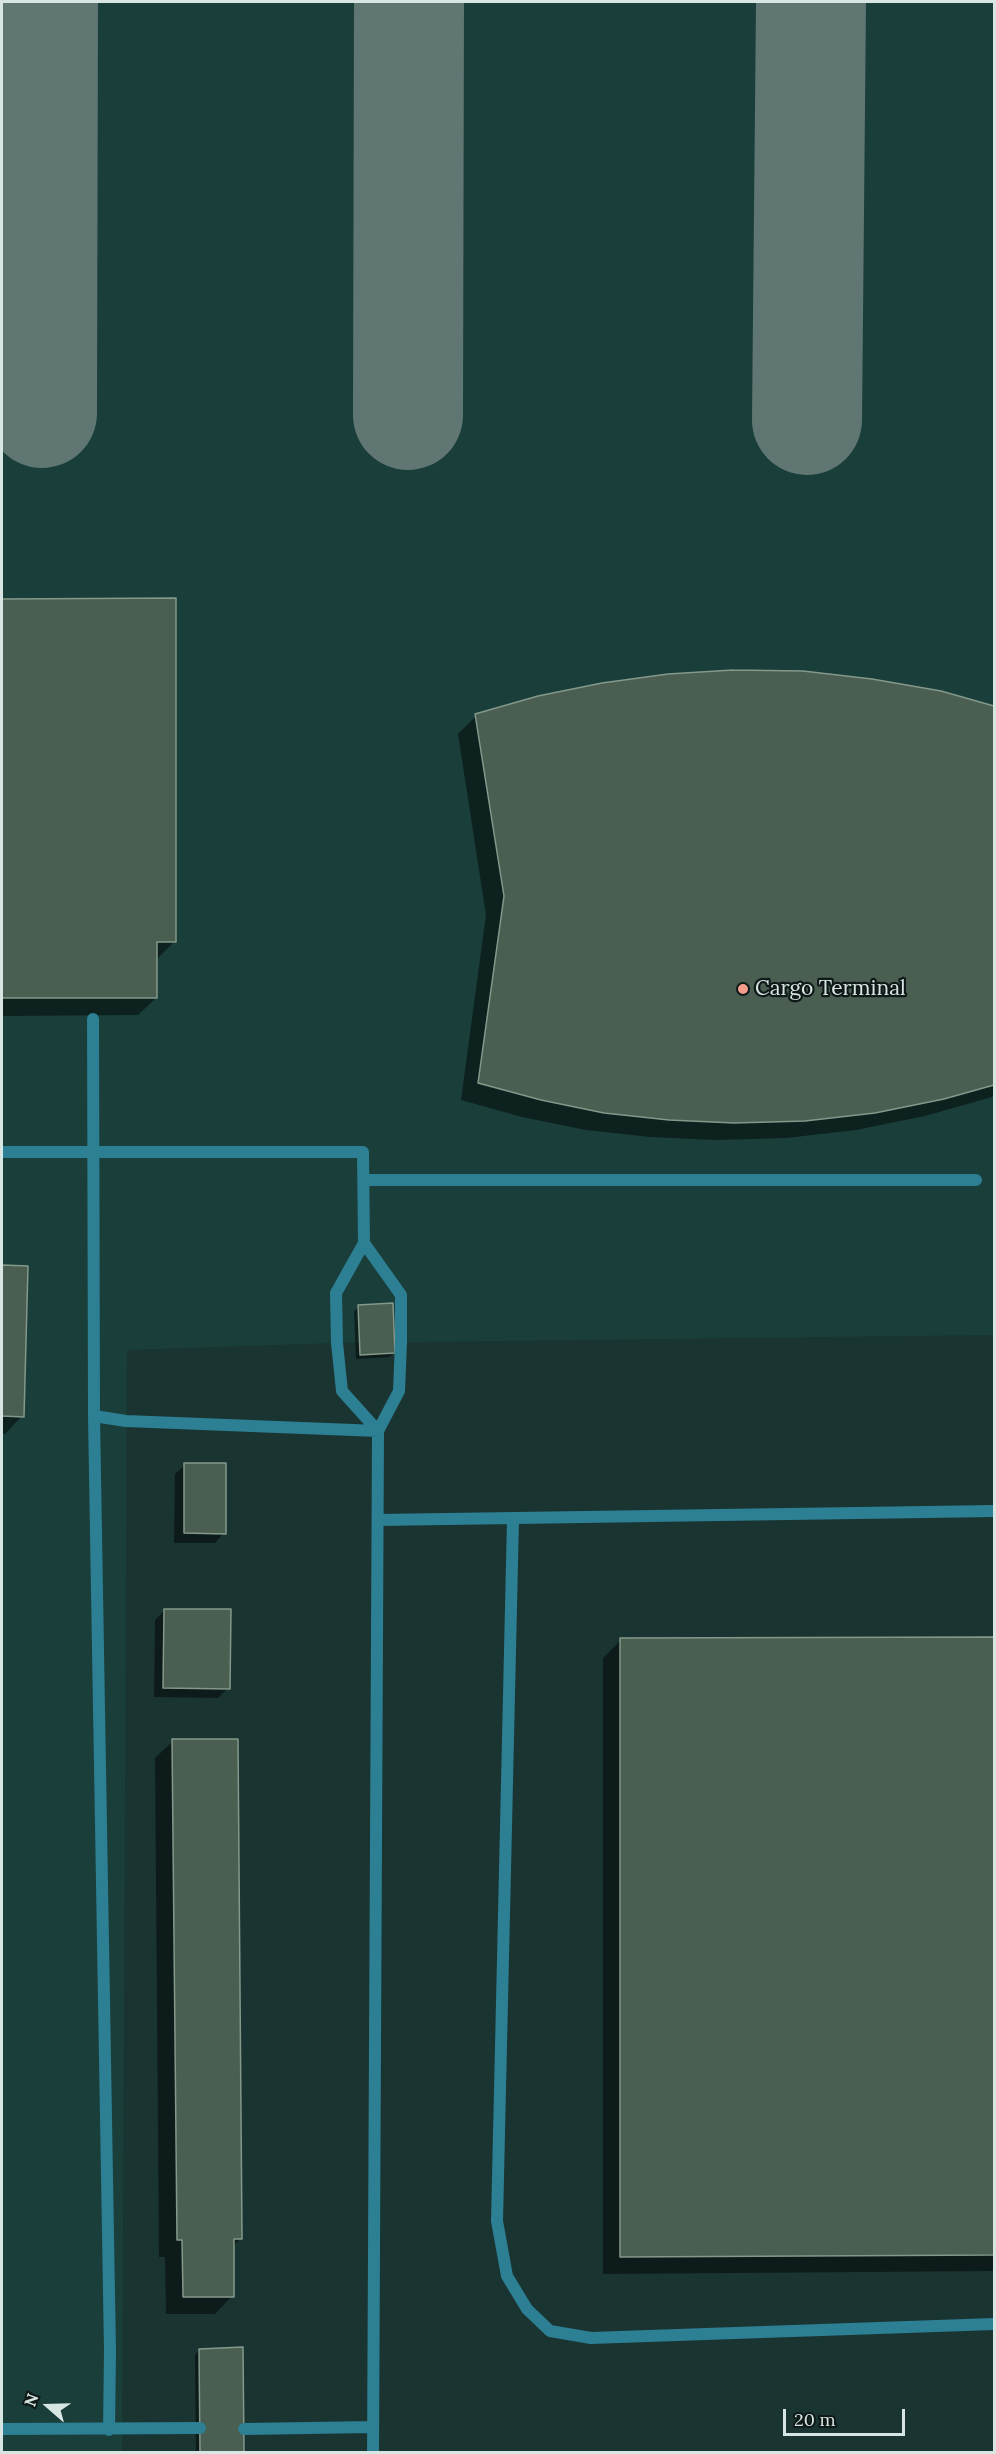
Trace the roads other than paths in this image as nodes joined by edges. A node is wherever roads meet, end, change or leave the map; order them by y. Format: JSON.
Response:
{"nodes":[{"id":1,"x":93,"y":1019,"type":"dead end"},
{"id":2,"x":92,"y":1150,"type":"junction"},
{"id":3,"x":2,"y":1152,"type":"edge"},
{"id":4,"x":365,"y":1180,"type":"junction"},
{"id":5,"x":976,"y":1180,"type":"dead end"},
{"id":6,"x":364,"y":1243,"type":"junction"},
{"id":7,"x":94,"y":1416,"type":"junction"},
{"id":8,"x":378,"y":1431,"type":"junction"},
{"id":9,"x":994,"y":1511,"type":"edge"},
{"id":10,"x":513,"y":1519,"type":"junction"},
{"id":11,"x":378,"y":1520,"type":"junction"},
{"id":12,"x":994,"y":2324,"type":"edge"},
{"id":13,"x":373,"y":2427,"type":"junction"},
{"id":14,"x":200,"y":2428,"type":"dead end"},
{"id":15,"x":244,"y":2429,"type":"dead end"},
{"id":16,"x":2,"y":2430,"type":"edge"},
{"id":17,"x":109,"y":2430,"type":"junction"},
{"id":18,"x":373,"y":2452,"type":"edge"}],
"edges":[{"from":1,"to":2,"type":"lane"},
{"from":2,"to":3,"type":"lane"},
{"from":2,"to":4,"type":"lane"},
{"from":2,"to":7,"type":"lane"},
{"from":4,"to":5,"type":"lane"},
{"from":4,"to":6,"type":"lane"},
{"from":6,"to":8,"type":"lane"},
{"from":6,"to":8,"type":"lane"},
{"from":7,"to":8,"type":"lane"},
{"from":7,"to":17,"type":"lane"},
{"from":8,"to":11,"type":"lane"},
{"from":9,"to":10,"type":"lane"},
{"from":10,"to":11,"type":"lane"},
{"from":10,"to":12,"type":"lane"},
{"from":11,"to":13,"type":"lane"},
{"from":13,"to":15,"type":"lane"},
{"from":13,"to":18,"type":"lane"},
{"from":14,"to":17,"type":"lane"},
{"from":16,"to":17,"type":"lane"}]}
